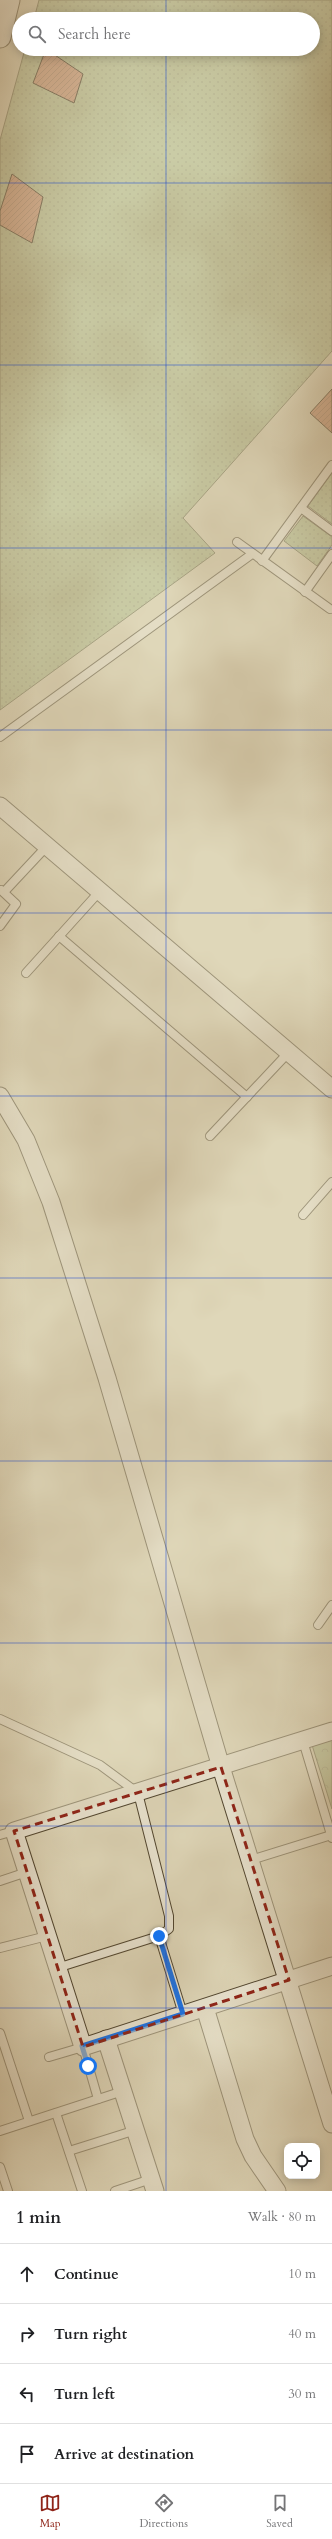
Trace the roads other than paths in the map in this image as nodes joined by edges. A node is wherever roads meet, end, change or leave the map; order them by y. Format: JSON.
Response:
{"nodes":[{"id":1,"x":9,"y":0,"type":"edge"},
{"id":2,"x":0,"y":37,"type":"edge"},
{"id":3,"x":332,"y":465,"type":"edge"},
{"id":4,"x":301,"y":508,"type":"junction"},
{"id":5,"x":332,"y":531,"type":"edge"},
{"id":6,"x":237,"y":542,"type":"dead end"},
{"id":7,"x":252,"y":554,"type":"junction"},
{"id":8,"x":332,"y":554,"type":"edge"},
{"id":9,"x":262,"y":561,"type":"junction"},
{"id":10,"x":305,"y":592,"type":"junction"},
{"id":11,"x":330,"y":609,"type":"dead end"},
{"id":12,"x":0,"y":737,"type":"edge"},
{"id":13,"x":0,"y":806,"type":"edge"},
{"id":14,"x":47,"y":846,"type":"junction"},
{"id":15,"x":2,"y":891,"type":"edge"},
{"id":16,"x":100,"y":891,"type":"junction"},
{"id":17,"x":0,"y":926,"type":"edge"},
{"id":18,"x":59,"y":936,"type":"junction"},
{"id":19,"x":26,"y":973,"type":"dead end"},
{"id":20,"x":289,"y":1052,"type":"junction"},
{"id":21,"x":332,"y":1089,"type":"edge"},
{"id":22,"x":0,"y":1096,"type":"edge"},
{"id":23,"x":247,"y":1097,"type":"junction"},
{"id":24,"x":210,"y":1136,"type":"dead end"},
{"id":25,"x":332,"y":1182,"type":"edge"},
{"id":26,"x":304,"y":1215,"type":"dead end"},
{"id":27,"x":332,"y":1605,"type":"edge"},
{"id":28,"x":318,"y":1625,"type":"dead end"},
{"id":29,"x":0,"y":1719,"type":"edge"},
{"id":30,"x":332,"y":1731,"type":"edge"},
{"id":31,"x":302,"y":1741,"type":"junction"},
{"id":32,"x":222,"y":1767,"type":"junction"},
{"id":33,"x":138,"y":1793,"type":"junction"},
{"id":34,"x":7,"y":1833,"type":"edge"},
{"id":35,"x":332,"y":1837,"type":"edge"},
{"id":36,"x":251,"y":1860,"type":"junction"},
{"id":37,"x":27,"y":1872,"type":"junction"},
{"id":38,"x":0,"y":1881,"type":"edge"},
{"id":39,"x":47,"y":1936,"type":"junction"},
{"id":40,"x":159,"y":1936,"type":"junction"},
{"id":41,"x":0,"y":1948,"type":"edge"},
{"id":42,"x":332,"y":1966,"type":"edge"},
{"id":43,"x":57,"y":1968,"type":"junction"},
{"id":44,"x":289,"y":1980,"type":"junction"},
{"id":45,"x":205,"y":2008,"type":"junction"},
{"id":46,"x":183,"y":2014,"type":"junction"},
{"id":47,"x":0,"y":2033,"type":"edge"},
{"id":48,"x":106,"y":2039,"type":"junction"},
{"id":49,"x":82,"y":2046,"type":"junction"},
{"id":50,"x":49,"y":2057,"type":"dead end"},
{"id":51,"x":123,"y":2091,"type":"junction"},
{"id":52,"x":98,"y":2099,"type":"junction"},
{"id":53,"x":56,"y":2113,"type":"junction"},
{"id":54,"x":29,"y":2121,"type":"junction"},
{"id":55,"x":332,"y":2124,"type":"edge"},
{"id":56,"x":0,"y":2130,"type":"edge"},
{"id":57,"x":136,"y":2130,"type":"junction"},
{"id":58,"x":69,"y":2151,"type":"junction"},
{"id":59,"x":0,"y":2167,"type":"edge"},
{"id":60,"x":153,"y":2185,"type":"edge"},
{"id":61,"x":8,"y":2191,"type":"edge"},
{"id":62,"x":82,"y":2191,"type":"edge"},
{"id":63,"x":115,"y":2191,"type":"edge"},
{"id":64,"x":277,"y":2191,"type":"edge"}],
"edges":[{"from":1,"to":2,"type":"street"},
{"from":3,"to":4,"type":"lane"},
{"from":4,"to":5,"type":"lane"},
{"from":4,"to":9,"type":"lane"},
{"from":6,"to":7,"type":"lane"},
{"from":7,"to":9,"type":"lane"},
{"from":7,"to":12,"type":"lane"},
{"from":8,"to":10,"type":"lane"},
{"from":9,"to":10,"type":"lane"},
{"from":10,"to":11,"type":"lane"},
{"from":13,"to":14,"type":"street"},
{"from":14,"to":15,"type":"lane"},
{"from":14,"to":16,"type":"street"},
{"from":15,"to":17,"type":"lane"},
{"from":16,"to":18,"type":"lane"},
{"from":16,"to":20,"type":"street"},
{"from":18,"to":19,"type":"lane"},
{"from":18,"to":23,"type":"lane"},
{"from":20,"to":21,"type":"street"},
{"from":20,"to":23,"type":"lane"},
{"from":22,"to":32,"type":"street"},
{"from":23,"to":24,"type":"lane"},
{"from":25,"to":26,"type":"lane"},
{"from":27,"to":28,"type":"lane"},
{"from":29,"to":33,"type":"lane"},
{"from":30,"to":31,"type":"street"},
{"from":31,"to":32,"type":"street"},
{"from":31,"to":35,"type":"lane"},
{"from":32,"to":33,"type":"street"},
{"from":32,"to":36,"type":"street"},
{"from":33,"to":34,"type":"street"},
{"from":33,"to":40,"type":"lane"},
{"from":34,"to":37,"type":"street"},
{"from":35,"to":36,"type":"lane"},
{"from":36,"to":44,"type":"street"},
{"from":37,"to":38,"type":"lane"},
{"from":37,"to":39,"type":"street"},
{"from":39,"to":41,"type":"lane"},
{"from":39,"to":43,"type":"street"},
{"from":40,"to":43,"type":"lane"},
{"from":40,"to":46,"type":"lane"},
{"from":42,"to":44,"type":"street"},
{"from":43,"to":49,"type":"street"},
{"from":44,"to":45,"type":"street"},
{"from":44,"to":55,"type":"street"},
{"from":45,"to":46,"type":"street"},
{"from":45,"to":64,"type":"street"},
{"from":46,"to":48,"type":"street"},
{"from":47,"to":54,"type":"lane"},
{"from":48,"to":49,"type":"street"},
{"from":48,"to":51,"type":"street"},
{"from":49,"to":50,"type":"lane"},
{"from":49,"to":52,"type":"lane"},
{"from":51,"to":52,"type":"lane"},
{"from":51,"to":57,"type":"street"},
{"from":52,"to":53,"type":"lane"},
{"from":53,"to":54,"type":"lane"},
{"from":53,"to":58,"type":"lane"},
{"from":54,"to":56,"type":"lane"},
{"from":57,"to":58,"type":"lane"},
{"from":57,"to":60,"type":"street"},
{"from":58,"to":62,"type":"lane"},
{"from":59,"to":61,"type":"lane"},
{"from":60,"to":63,"type":"lane"}]}
